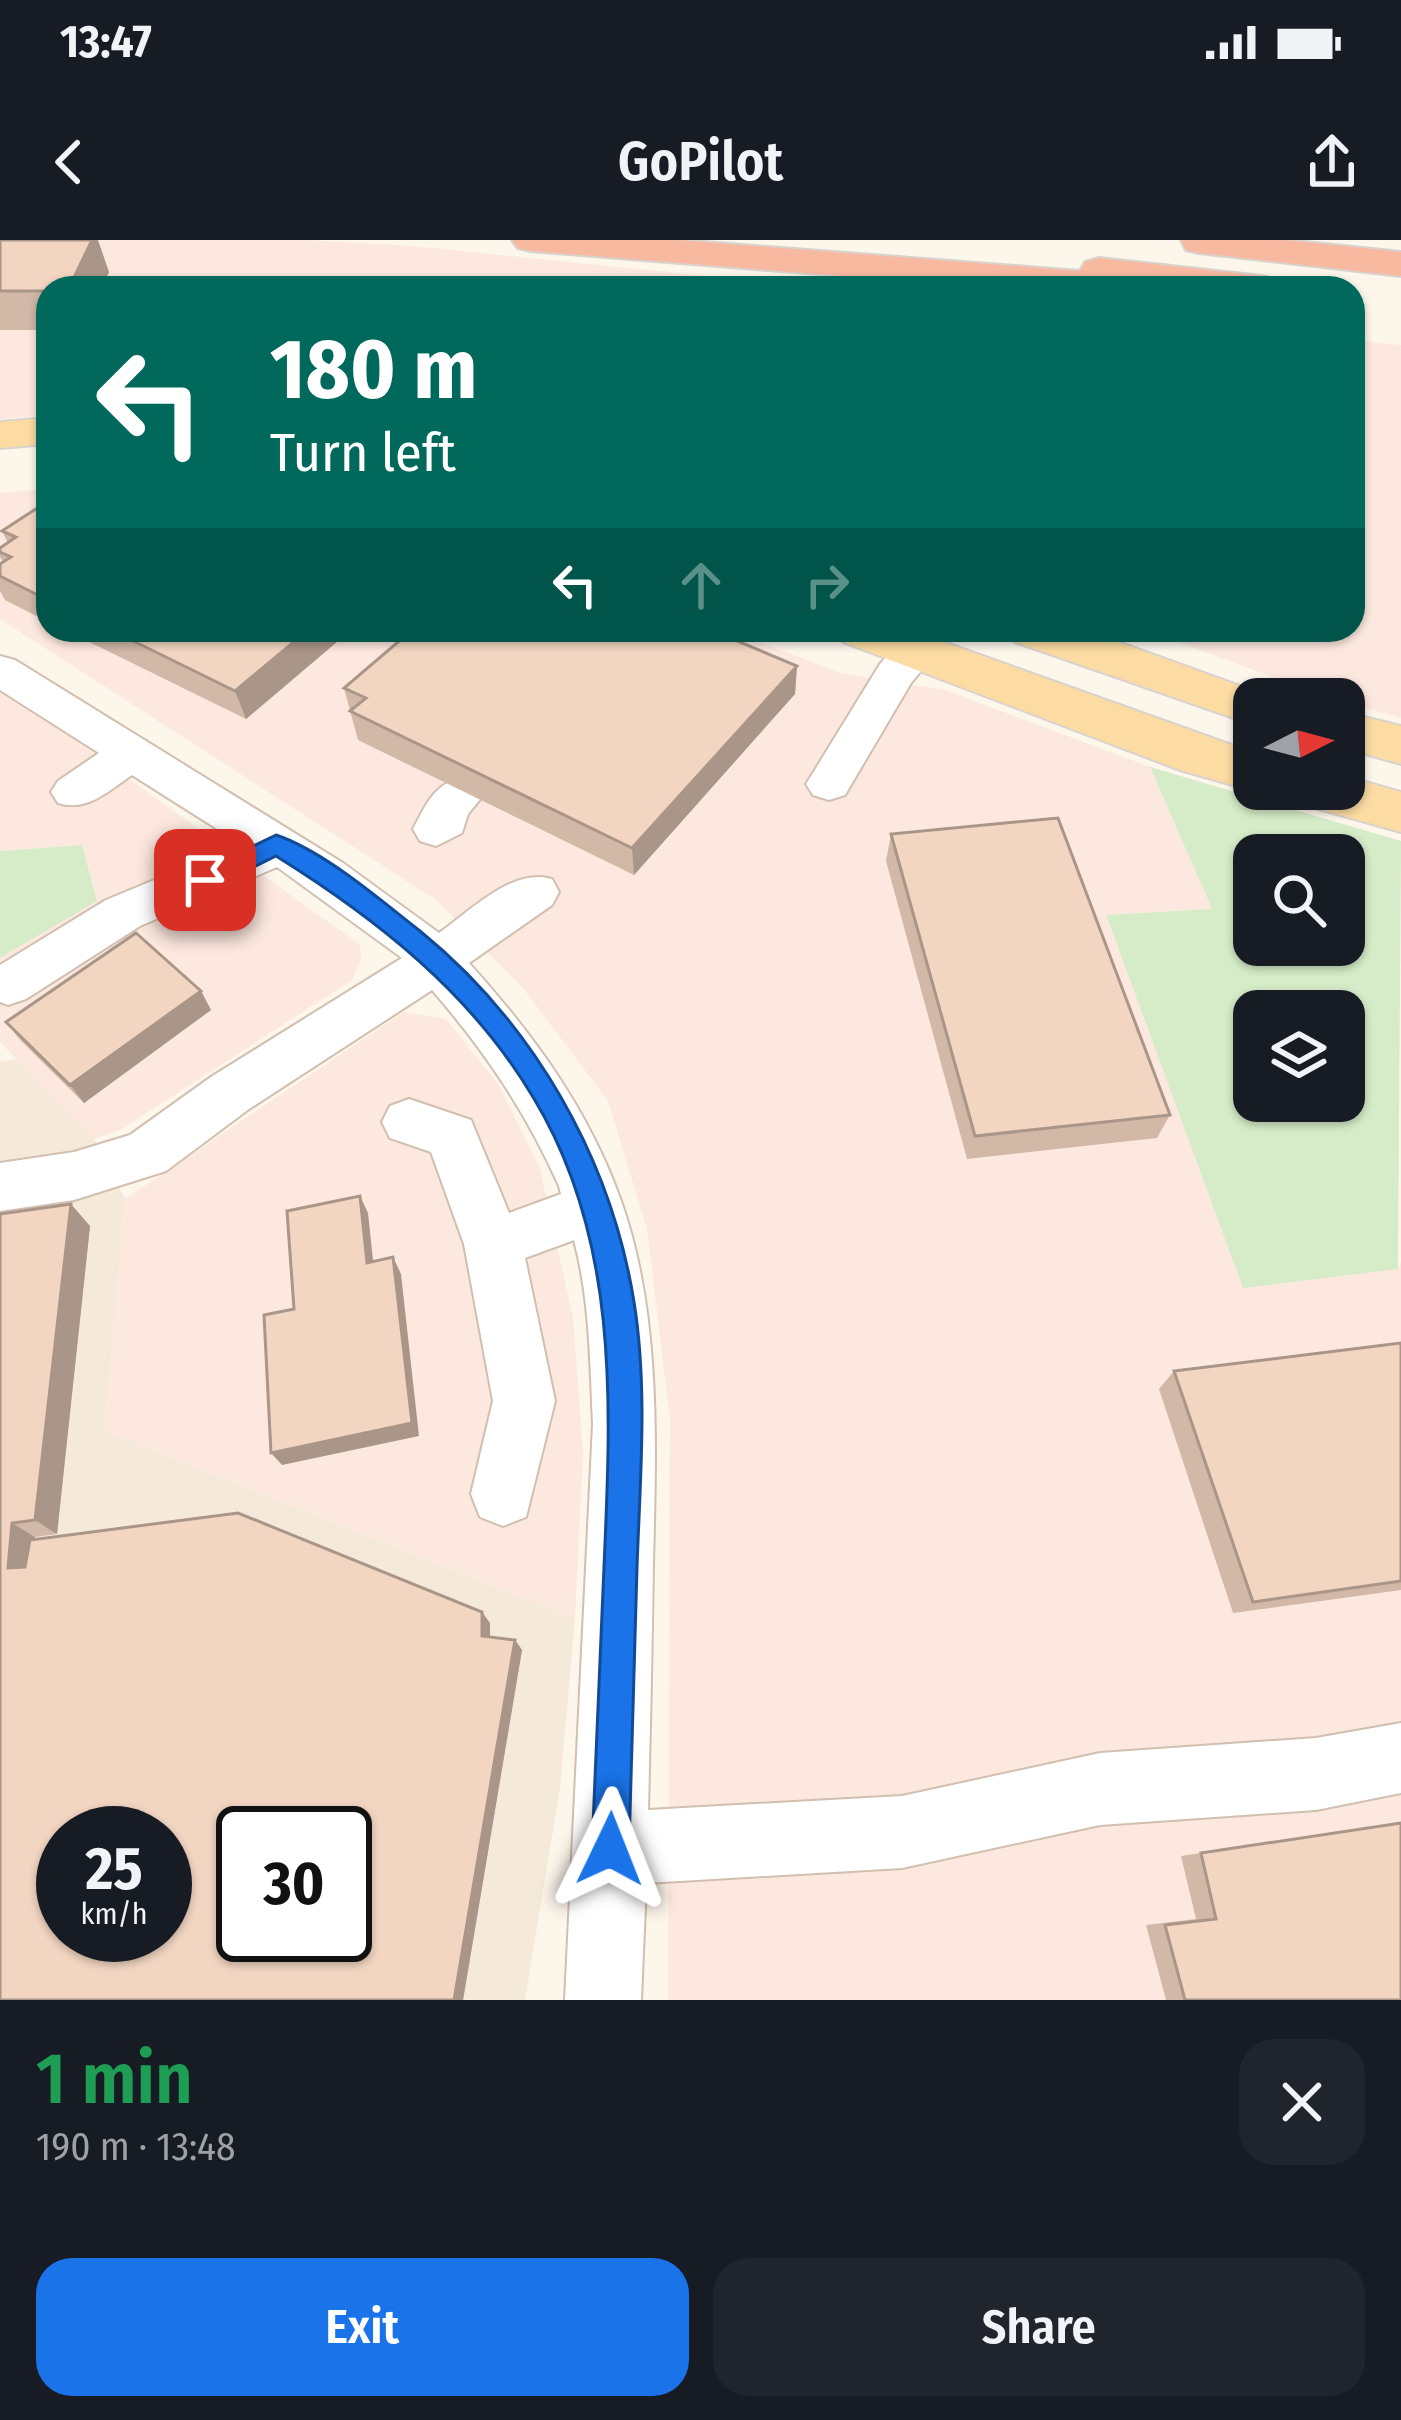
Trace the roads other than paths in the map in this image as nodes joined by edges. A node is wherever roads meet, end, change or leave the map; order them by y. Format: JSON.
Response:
{"nodes":[{"id":1,"x":532,"y":240,"type":"edge"},
{"id":2,"x":827,"y":240,"type":"edge"},
{"id":3,"x":1178,"y":240,"type":"edge"},
{"id":4,"x":1225,"y":240,"type":"edge"},
{"id":5,"x":1305,"y":254,"type":"junction"},
{"id":6,"x":1401,"y":264,"type":"edge"},
{"id":7,"x":990,"y":276,"type":"edge"},
{"id":8,"x":1153,"y":276,"type":"edge"},
{"id":9,"x":36,"y":432,"type":"edge"},
{"id":10,"x":0,"y":435,"type":"edge"},
{"id":11,"x":36,"y":471,"type":"edge"},
{"id":12,"x":0,"y":473,"type":"edge"},
{"id":13,"x":924,"y":642,"type":"edge"},
{"id":14,"x":930,"y":642,"type":"edge"},
{"id":15,"x":1068,"y":642,"type":"edge"},
{"id":16,"x":0,"y":670,"type":"edge"},
{"id":17,"x":1233,"y":699,"type":"edge"},
{"id":18,"x":1365,"y":736,"type":"edge"},
{"id":19,"x":1401,"y":745,"type":"edge"},
{"id":20,"x":132,"y":753,"type":"junction"},
{"id":21,"x":1233,"y":766,"type":"edge"},
{"id":22,"x":829,"y":784,"type":"dead end"},
{"id":23,"x":74,"y":792,"type":"dead end"},
{"id":24,"x":1365,"y":802,"type":"edge"},
{"id":25,"x":1401,"y":812,"type":"edge"},
{"id":26,"x":276,"y":844,"type":"junction"},
{"id":27,"x":535,"y":892,"type":"dead end"},
{"id":28,"x":436,"y":959,"type":"junction"},
{"id":29,"x":8,"y":985,"type":"dead end"},
{"id":30,"x":409,"y":1122,"type":"dead end"},
{"id":31,"x":0,"y":1186,"type":"edge"},
{"id":32,"x":596,"y":1207,"type":"junction"},
{"id":33,"x":493,"y":1244,"type":"junction"},
{"id":34,"x":503,"y":1495,"type":"dead end"},
{"id":35,"x":1401,"y":1758,"type":"edge"},
{"id":36,"x":610,"y":1849,"type":"junction"},
{"id":37,"x":603,"y":2000,"type":"edge"}],
"edges":[{"from":1,"to":7,"type":"highway"},
{"from":2,"to":8,"type":"highway"},
{"from":3,"to":5,"type":"highway"},
{"from":4,"to":5,"type":"highway"},
{"from":5,"to":6,"type":"highway"},
{"from":9,"to":10,"type":"main road"},
{"from":11,"to":12,"type":"main road"},
{"from":13,"to":22,"type":"street"},
{"from":14,"to":21,"type":"main road"},
{"from":15,"to":17,"type":"main road"},
{"from":16,"to":20,"type":"street"},
{"from":18,"to":19,"type":"main road"},
{"from":20,"to":23,"type":"street"},
{"from":20,"to":26,"type":"street"},
{"from":24,"to":25,"type":"main road"},
{"from":26,"to":28,"type":"street"},
{"from":26,"to":29,"type":"street"},
{"from":27,"to":28,"type":"street"},
{"from":28,"to":31,"type":"street"},
{"from":28,"to":32,"type":"street"},
{"from":30,"to":33,"type":"street"},
{"from":32,"to":33,"type":"street"},
{"from":32,"to":36,"type":"street"},
{"from":33,"to":34,"type":"street"},
{"from":35,"to":36,"type":"street"},
{"from":36,"to":37,"type":"street"}]}
